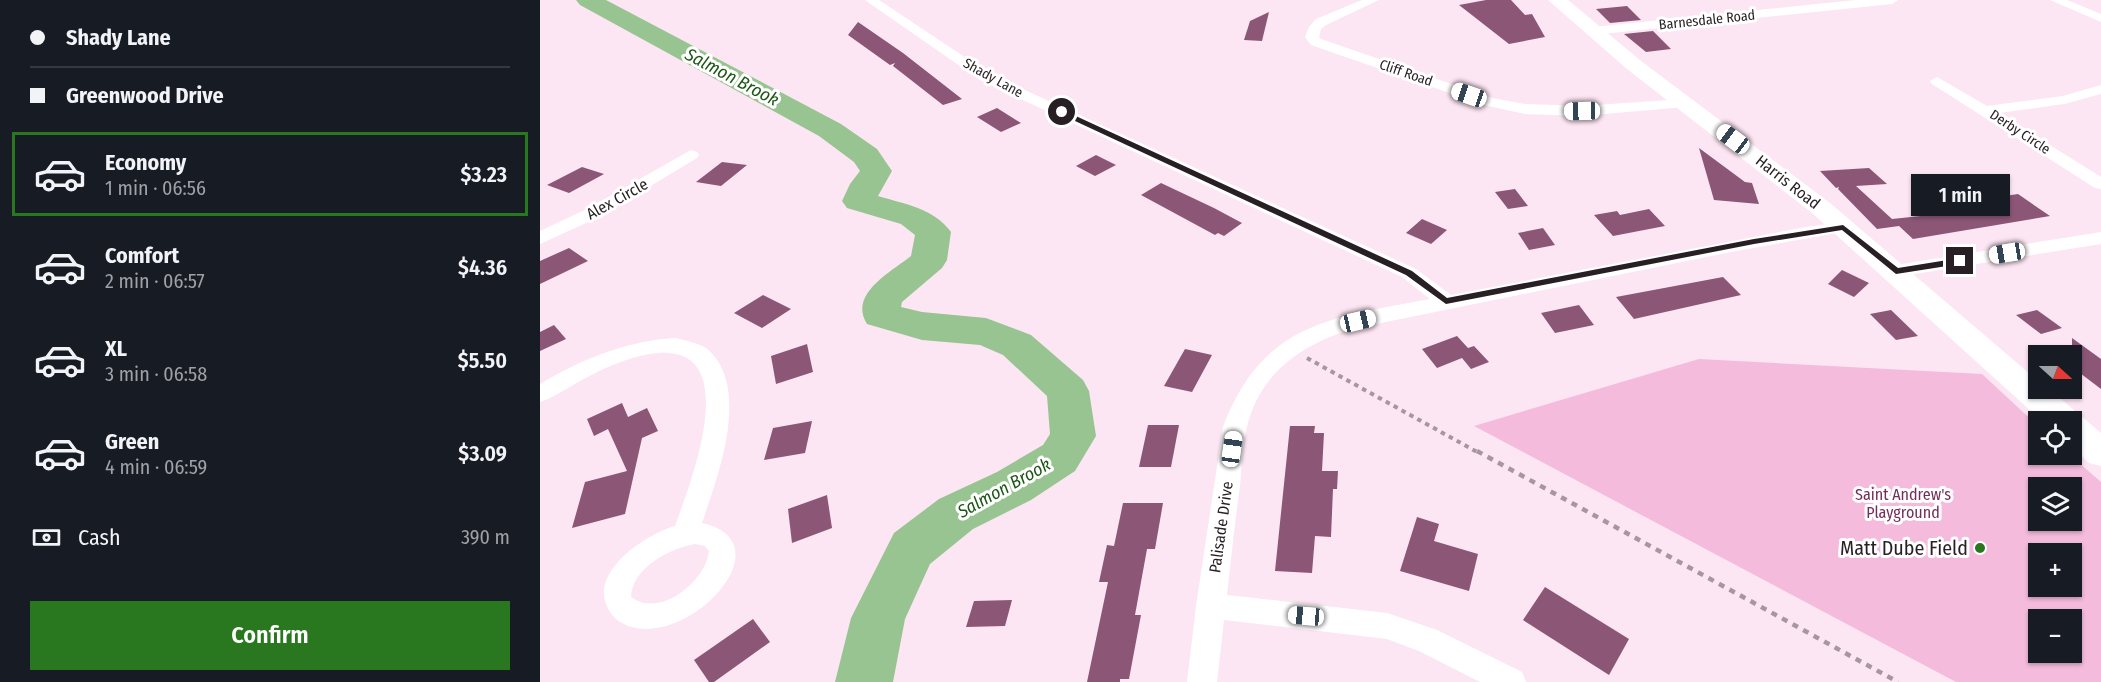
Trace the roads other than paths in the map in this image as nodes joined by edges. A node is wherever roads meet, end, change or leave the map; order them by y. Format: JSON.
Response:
{"nodes":[{"id":1,"x":871,"y":0,"type":"edge"},
{"id":2,"x":1373,"y":0,"type":"edge"},
{"id":3,"x":1557,"y":0,"type":"edge"},
{"id":4,"x":1884,"y":0,"type":"edge"},
{"id":5,"x":2056,"y":0,"type":"edge"},
{"id":6,"x":1736,"y":4,"type":"dead end"},
{"id":7,"x":1750,"y":15,"type":"junction"},
{"id":8,"x":2101,"y":18,"type":"edge"},
{"id":9,"x":1593,"y":31,"type":"junction"},
{"id":10,"x":1937,"y":81,"type":"dead end"},
{"id":11,"x":2101,"y":89,"type":"edge"},
{"id":12,"x":1684,"y":102,"type":"junction"},
{"id":13,"x":1987,"y":110,"type":"junction"},
{"id":14,"x":691,"y":156,"type":"dead end"},
{"id":15,"x":2101,"y":184,"type":"edge"},
{"id":16,"x":1843,"y":227,"type":"junction"},
{"id":17,"x":540,"y":238,"type":"edge"},
{"id":18,"x":2101,"y":238,"type":"edge"},
{"id":19,"x":1896,"y":271,"type":"junction"},
{"id":20,"x":1446,"y":301,"type":"junction"},
{"id":21,"x":540,"y":394,"type":"edge"},
{"id":22,"x":2053,"y":411,"type":"edge"},
{"id":23,"x":2082,"y":436,"type":"edge"},
{"id":24,"x":2101,"y":453,"type":"edge"},
{"id":25,"x":685,"y":534,"type":"dead end"},
{"id":26,"x":1210,"y":606,"type":"junction"},
{"id":27,"x":1202,"y":682,"type":"edge"},
{"id":28,"x":1511,"y":682,"type":"edge"}],
"edges":[{"from":1,"to":20,"type":"street","name":"Shady Lane"},
{"from":2,"to":12,"type":"street","name":"Cliff Road"},
{"from":3,"to":9,"type":"street","name":"Harris Road"},
{"from":4,"to":7,"type":"street","name":"Barnesdale Road"},
{"from":5,"to":8,"type":"street"},
{"from":6,"to":7,"type":"street"},
{"from":7,"to":9,"type":"street","name":"Barnesdale Road"},
{"from":9,"to":12,"type":"street","name":"Harris Road"},
{"from":10,"to":13,"type":"street","name":"Derby Circle"},
{"from":11,"to":13,"type":"street"},
{"from":12,"to":16,"type":"street","name":"Harris Road"},
{"from":13,"to":15,"type":"street","name":"Derby Circle"},
{"from":14,"to":17,"type":"street","name":"Alex Circle"},
{"from":16,"to":19,"type":"street","name":"Harris Road"},
{"from":16,"to":20,"type":"street","name":"Palisade Drive"},
{"from":18,"to":19,"type":"street"},
{"from":19,"to":22,"type":"street","name":"Harris Road"},
{"from":20,"to":26,"type":"street","name":"Palisade Drive"},
{"from":21,"to":25,"type":"street"},
{"from":23,"to":24,"type":"street"},
{"from":26,"to":27,"type":"street","name":"Palisade Drive"},
{"from":26,"to":28,"type":"street"}]}
